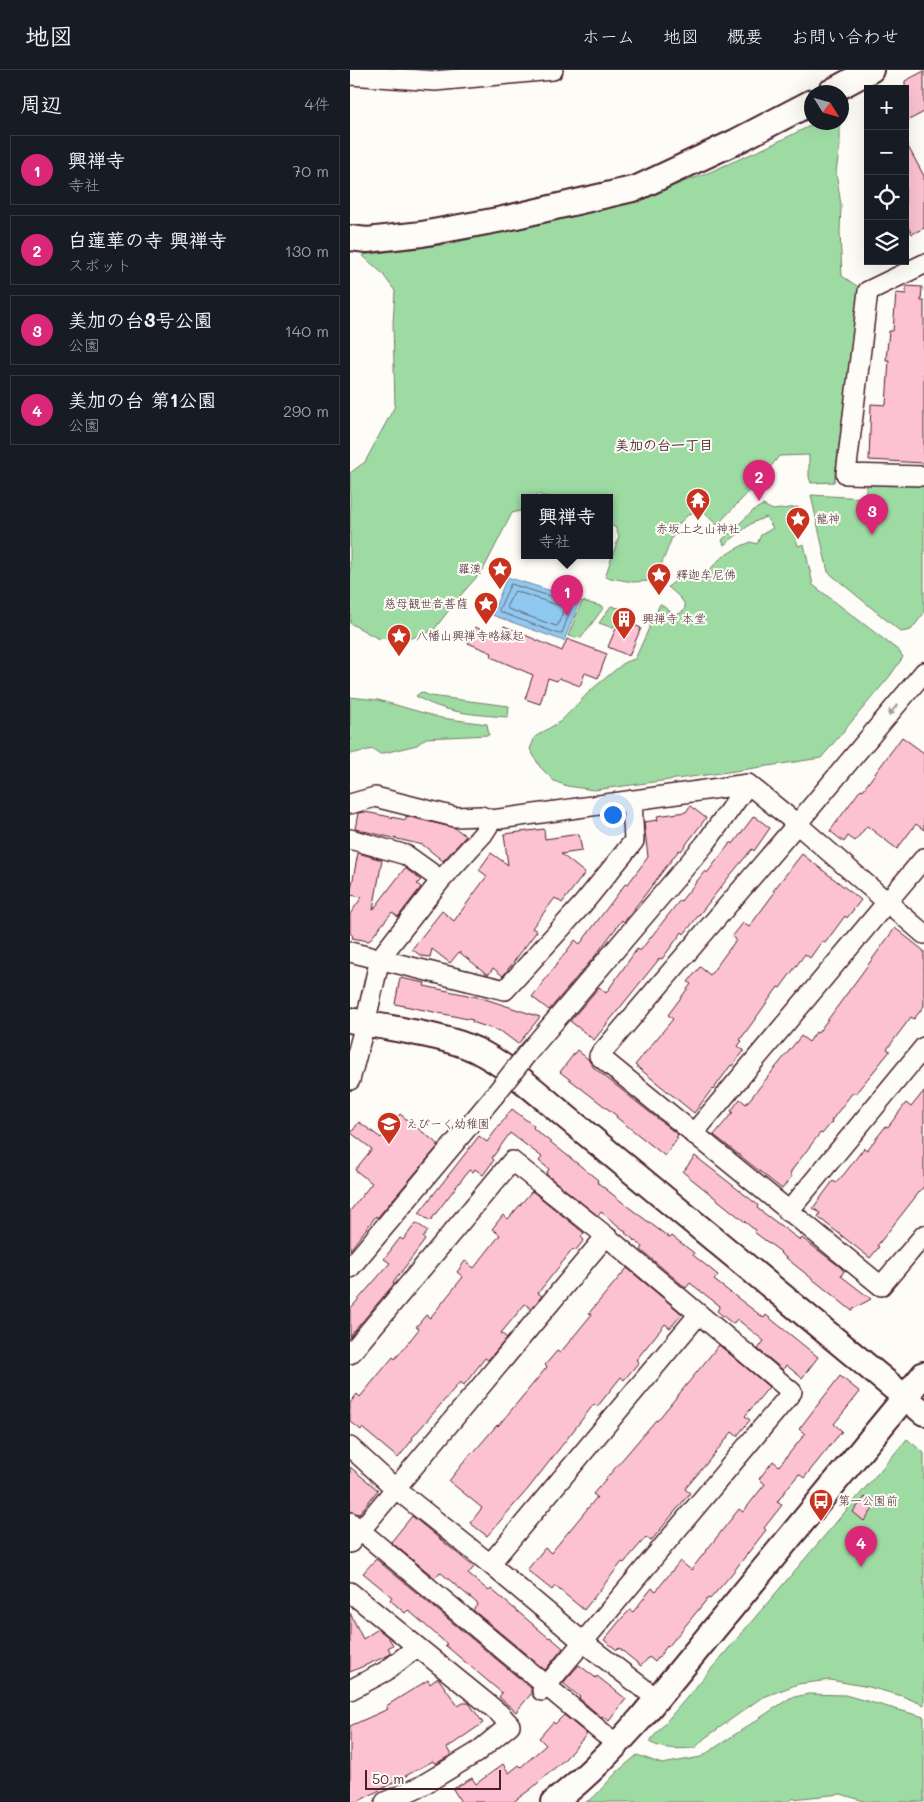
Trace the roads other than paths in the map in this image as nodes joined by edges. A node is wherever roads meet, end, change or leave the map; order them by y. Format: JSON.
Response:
{"nodes":[{"id":1,"x":553,"y":70,"type":"edge"},
{"id":2,"x":871,"y":70,"type":"edge"},
{"id":3,"x":350,"y":75,"type":"edge"},
{"id":4,"x":843,"y":85,"type":"edge"},
{"id":5,"x":804,"y":106,"type":"edge"},
{"id":6,"x":350,"y":238,"type":"edge"},
{"id":7,"x":924,"y":264,"type":"edge"},
{"id":8,"x":924,"y":476,"type":"edge"},
{"id":9,"x":924,"y":672,"type":"edge"},
{"id":10,"x":748,"y":784,"type":"junction"},
{"id":11,"x":632,"y":800,"type":"junction"},
{"id":12,"x":350,"y":804,"type":"edge"},
{"id":13,"x":492,"y":820,"type":"junction"},
{"id":14,"x":797,"y":824,"type":"junction"},
{"id":15,"x":350,"y":839,"type":"edge"},
{"id":16,"x":924,"y":858,"type":"edge"},
{"id":17,"x":441,"y":880,"type":"junction"},
{"id":18,"x":887,"y":902,"type":"junction"},
{"id":19,"x":924,"y":933,"type":"edge"},
{"id":20,"x":350,"y":952,"type":"edge"},
{"id":21,"x":380,"y":958,"type":"junction"},
{"id":22,"x":358,"y":1022,"type":"edge"},
{"id":23,"x":924,"y":1046,"type":"edge"},
{"id":24,"x":350,"y":1080,"type":"edge"},
{"id":25,"x":693,"y":1134,"type":"junction"},
{"id":26,"x":788,"y":1212,"type":"junction"},
{"id":27,"x":924,"y":1235,"type":"edge"},
{"id":28,"x":606,"y":1236,"type":"junction"},
{"id":29,"x":350,"y":1268,"type":"edge"},
{"id":30,"x":699,"y":1314,"type":"junction"},
{"id":31,"x":350,"y":1354,"type":"edge"},
{"id":32,"x":924,"y":1374,"type":"edge"},
{"id":33,"x":905,"y":1397,"type":"junction"},
{"id":34,"x":924,"y":1413,"type":"edge"},
{"id":35,"x":350,"y":1447,"type":"edge"},
{"id":36,"x":396,"y":1489,"type":"junction"},
{"id":37,"x":353,"y":1532,"type":"edge"},
{"id":38,"x":490,"y":1564,"type":"junction"},
{"id":39,"x":350,"y":1592,"type":"edge"},
{"id":40,"x":583,"y":1642,"type":"junction"},
{"id":41,"x":417,"y":1647,"type":"junction"},
{"id":42,"x":544,"y":1689,"type":"junction"},
{"id":43,"x":350,"y":1690,"type":"edge"},
{"id":44,"x":656,"y":1698,"type":"junction"},
{"id":45,"x":604,"y":1734,"type":"dead end"},
{"id":46,"x":385,"y":1802,"type":"edge"},
{"id":47,"x":554,"y":1802,"type":"edge"}],
"edges":[{"from":1,"to":3,"type":"street"},
{"from":2,"to":4,"type":"street"},
{"from":5,"to":6,"type":"street"},
{"from":7,"to":8,"type":"street"},
{"from":9,"to":14,"type":"street","one_way":true},
{"from":10,"to":11,"type":"street"},
{"from":10,"to":14,"type":"street"},
{"from":10,"to":29,"type":"street","bridge":true},
{"from":11,"to":13,"type":"street"},
{"from":11,"to":21,"type":"street"},
{"from":12,"to":13,"type":"street"},
{"from":13,"to":17,"type":"street"},
{"from":14,"to":18,"type":"street"},
{"from":14,"to":25,"type":"street"},
{"from":15,"to":17,"type":"street"},
{"from":16,"to":18,"type":"street"},
{"from":17,"to":21,"type":"street"},
{"from":18,"to":19,"type":"street"},
{"from":18,"to":25,"type":"street"},
{"from":20,"to":21,"type":"street"},
{"from":21,"to":22,"type":"street"},
{"from":22,"to":24,"type":"street"},
{"from":22,"to":33,"type":"street"},
{"from":23,"to":26,"type":"street"},
{"from":25,"to":26,"type":"street"},
{"from":26,"to":27,"type":"street"},
{"from":28,"to":30,"type":"street"},
{"from":28,"to":31,"type":"street"},
{"from":28,"to":36,"type":"street"},
{"from":30,"to":38,"type":"street"},
{"from":30,"to":40,"type":"street"},
{"from":32,"to":33,"type":"street"},
{"from":33,"to":34,"type":"street"},
{"from":33,"to":44,"type":"street"},
{"from":35,"to":36,"type":"street"},
{"from":36,"to":37,"type":"street"},
{"from":36,"to":38,"type":"street"},
{"from":37,"to":42,"type":"street"},
{"from":38,"to":40,"type":"street"},
{"from":39,"to":41,"type":"street"},
{"from":40,"to":42,"type":"street"},
{"from":40,"to":44,"type":"street"},
{"from":41,"to":43,"type":"street"},
{"from":41,"to":46,"type":"street"},
{"from":42,"to":45,"type":"street"},
{"from":44,"to":47,"type":"street"}]}
